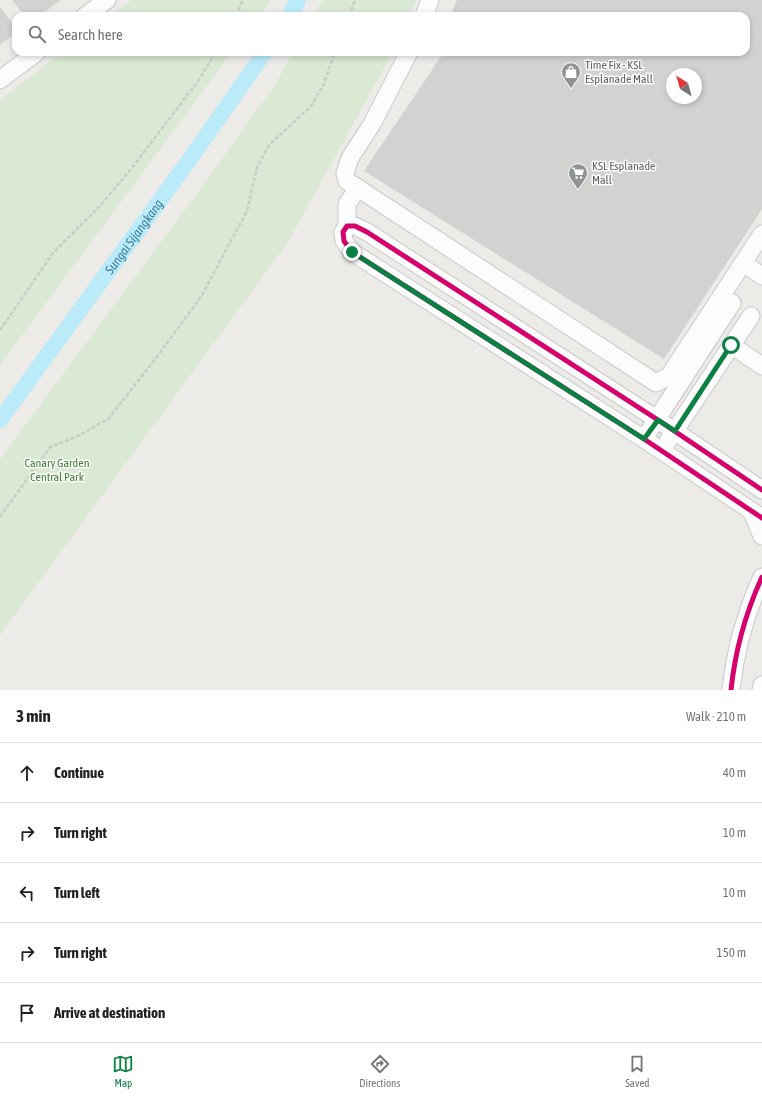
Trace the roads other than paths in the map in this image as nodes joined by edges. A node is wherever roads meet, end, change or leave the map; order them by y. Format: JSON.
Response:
{"nodes":[{"id":1,"x":107,"y":0,"type":"edge"},
{"id":2,"x":430,"y":0,"type":"edge"},
{"id":3,"x":90,"y":12,"type":"edge"},
{"id":4,"x":426,"y":12,"type":"edge"},
{"id":5,"x":32,"y":56,"type":"edge"},
{"id":6,"x":407,"y":56,"type":"edge"},
{"id":7,"x":0,"y":80,"type":"edge"},
{"id":8,"x":358,"y":188,"type":"junction"},
{"id":9,"x":347,"y":226,"type":"junction"},
{"id":10,"x":762,"y":234,"type":"edge"},
{"id":11,"x":743,"y":263,"type":"junction"},
{"id":12,"x":762,"y":276,"type":"edge"},
{"id":13,"x":727,"y":299,"type":"junction"},
{"id":14,"x":756,"y":319,"type":"edge"},
{"id":15,"x":731,"y":345,"type":"junction"},
{"id":16,"x":762,"y":366,"type":"edge"},
{"id":17,"x":658,"y":420,"type":"junction"},
{"id":18,"x":675,"y":431,"type":"junction"},
{"id":19,"x":644,"y":439,"type":"junction"},
{"id":20,"x":662,"y":451,"type":"junction"},
{"id":21,"x":762,"y":490,"type":"edge"},
{"id":22,"x":757,"y":515,"type":"edge"},
{"id":23,"x":762,"y":536,"type":"edge"},
{"id":24,"x":762,"y":577,"type":"edge"},
{"id":25,"x":762,"y":685,"type":"edge"},
{"id":26,"x":731,"y":690,"type":"edge"},
{"id":27,"x":761,"y":690,"type":"edge"}],
"edges":[{"from":1,"to":3,"type":"street"},
{"from":2,"to":4,"type":"street"},
{"from":5,"to":7,"type":"street"},
{"from":6,"to":8,"type":"street"},
{"from":8,"to":9,"type":"street"},
{"from":8,"to":13,"type":"street"},
{"from":9,"to":17,"type":"street"},
{"from":9,"to":19,"type":"street"},
{"from":10,"to":11,"type":"street"},
{"from":11,"to":12,"type":"street"},
{"from":11,"to":13,"type":"street"},
{"from":13,"to":14,"type":"street"},
{"from":13,"to":17,"type":"street"},
{"from":14,"to":15,"type":"street"},
{"from":15,"to":16,"type":"street"},
{"from":15,"to":18,"type":"street"},
{"from":17,"to":18,"type":"street"},
{"from":17,"to":19,"type":"street"},
{"from":18,"to":20,"type":"street"},
{"from":18,"to":21,"type":"street"},
{"from":19,"to":20,"type":"street"},
{"from":20,"to":22,"type":"street"},
{"from":22,"to":23,"type":"street"},
{"from":24,"to":26,"type":"street"},
{"from":25,"to":27,"type":"street"}]}
